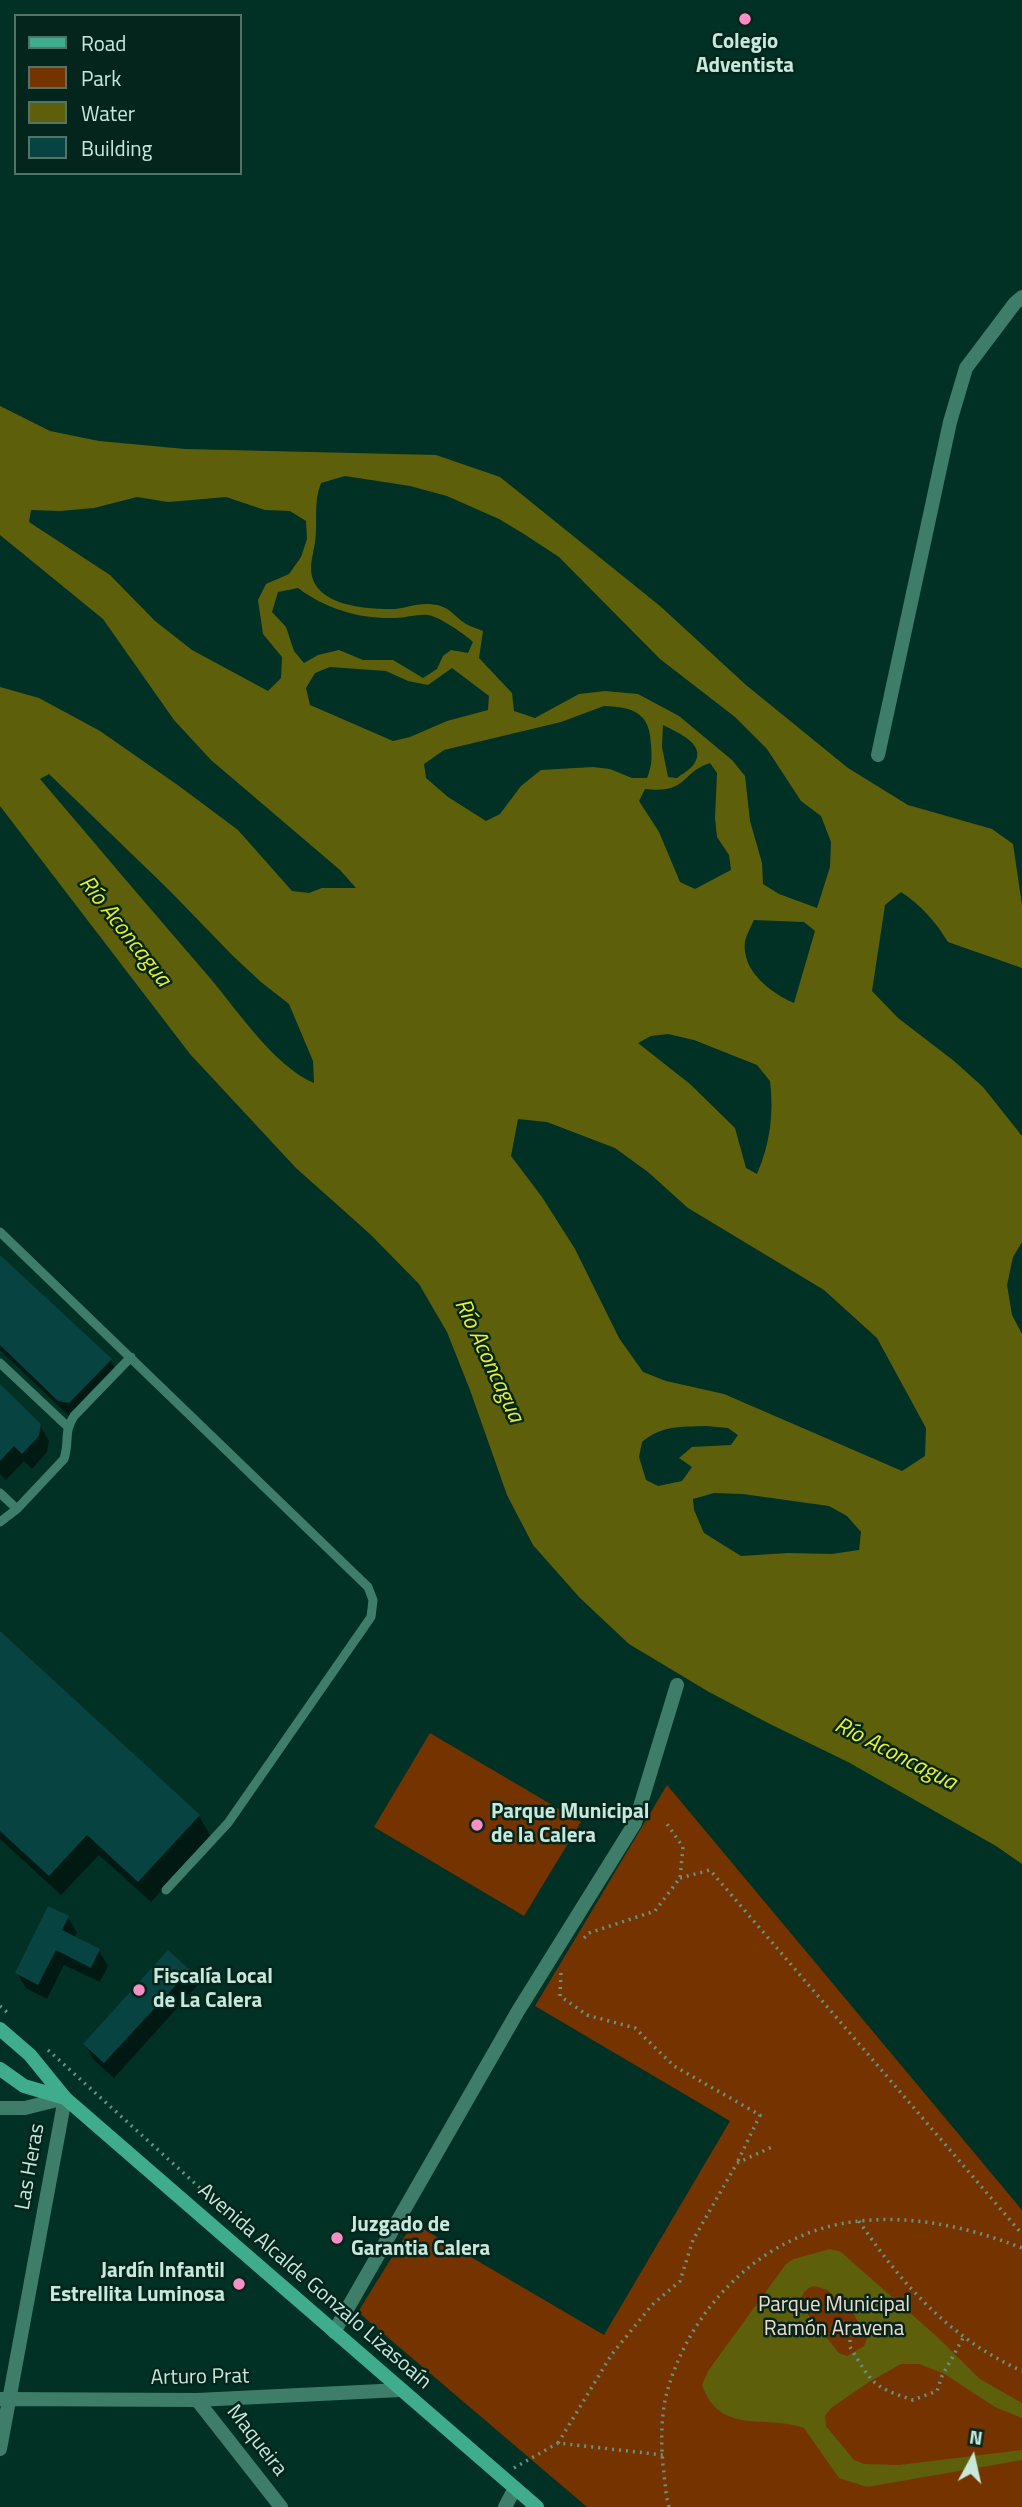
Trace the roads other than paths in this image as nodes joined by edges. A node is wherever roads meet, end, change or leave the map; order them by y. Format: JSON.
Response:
{"nodes":[{"id":1,"x":1022,"y":297,"type":"edge"},
{"id":2,"x":878,"y":755,"type":"dead end"},
{"id":3,"x":0,"y":1232,"type":"edge"},
{"id":4,"x":131,"y":1357,"type":"junction"},
{"id":5,"x":0,"y":1363,"type":"edge"},
{"id":6,"x":67,"y":1426,"type":"junction"},
{"id":7,"x":0,"y":1493,"type":"edge"},
{"id":8,"x":17,"y":1509,"type":"junction"},
{"id":9,"x":0,"y":1522,"type":"edge"},
{"id":10,"x":677,"y":1685,"type":"dead end"},
{"id":11,"x":166,"y":1891,"type":"dead end"},
{"id":12,"x":0,"y":2029,"type":"edge"},
{"id":13,"x":0,"y":2069,"type":"edge"},
{"id":14,"x":65,"y":2098,"type":"junction"},
{"id":15,"x":0,"y":2108,"type":"edge"},
{"id":16,"x":334,"y":2332,"type":"junction"},
{"id":17,"x":401,"y":2390,"type":"junction"},
{"id":18,"x":5,"y":2399,"type":"edge"},
{"id":19,"x":197,"y":2400,"type":"junction"},
{"id":20,"x":0,"y":2449,"type":"edge"},
{"id":21,"x":519,"y":2482,"type":"junction"},
{"id":22,"x":281,"y":2507,"type":"edge"},
{"id":23,"x":505,"y":2507,"type":"edge"},
{"id":24,"x":537,"y":2507,"type":"edge"}],
"edges":[{"from":1,"to":2,"type":"street"},
{"from":3,"to":4,"type":"lane"},
{"from":4,"to":6,"type":"lane"},
{"from":4,"to":11,"type":"lane"},
{"from":5,"to":6,"type":"lane"},
{"from":6,"to":8,"type":"lane"},
{"from":7,"to":8,"type":"lane"},
{"from":8,"to":9,"type":"lane"},
{"from":10,"to":16,"type":"street"},
{"from":12,"to":14,"type":"main road","name":"Avenida Alcalde Gonzalo Lizasoaín"},
{"from":13,"to":14,"type":"main road","name":"Avenida Alcalde Gonzalo Lizasoaín"},
{"from":14,"to":15,"type":"street"},
{"from":14,"to":16,"type":"main road","name":"Avenida Alcalde Gonzalo Lizasoaín"},
{"from":14,"to":18,"type":"street","name":"Las Heras"},
{"from":16,"to":17,"type":"main road","name":"Avenida Alcalde Gonzalo Lizasoaín"},
{"from":17,"to":19,"type":"street","name":"Arturo Prat"},
{"from":17,"to":21,"type":"main road","name":"Avenida Alcalde Gonzalo Lizasoaín"},
{"from":18,"to":19,"type":"street","name":"Arturo Prat"},
{"from":18,"to":20,"type":"street","name":"Las Heras"},
{"from":19,"to":22,"type":"street","name":"Maqueira"},
{"from":21,"to":23,"type":"street"},
{"from":21,"to":24,"type":"main road","name":"Avenida Alcalde Gonzalo Lizasoaín"}]}
